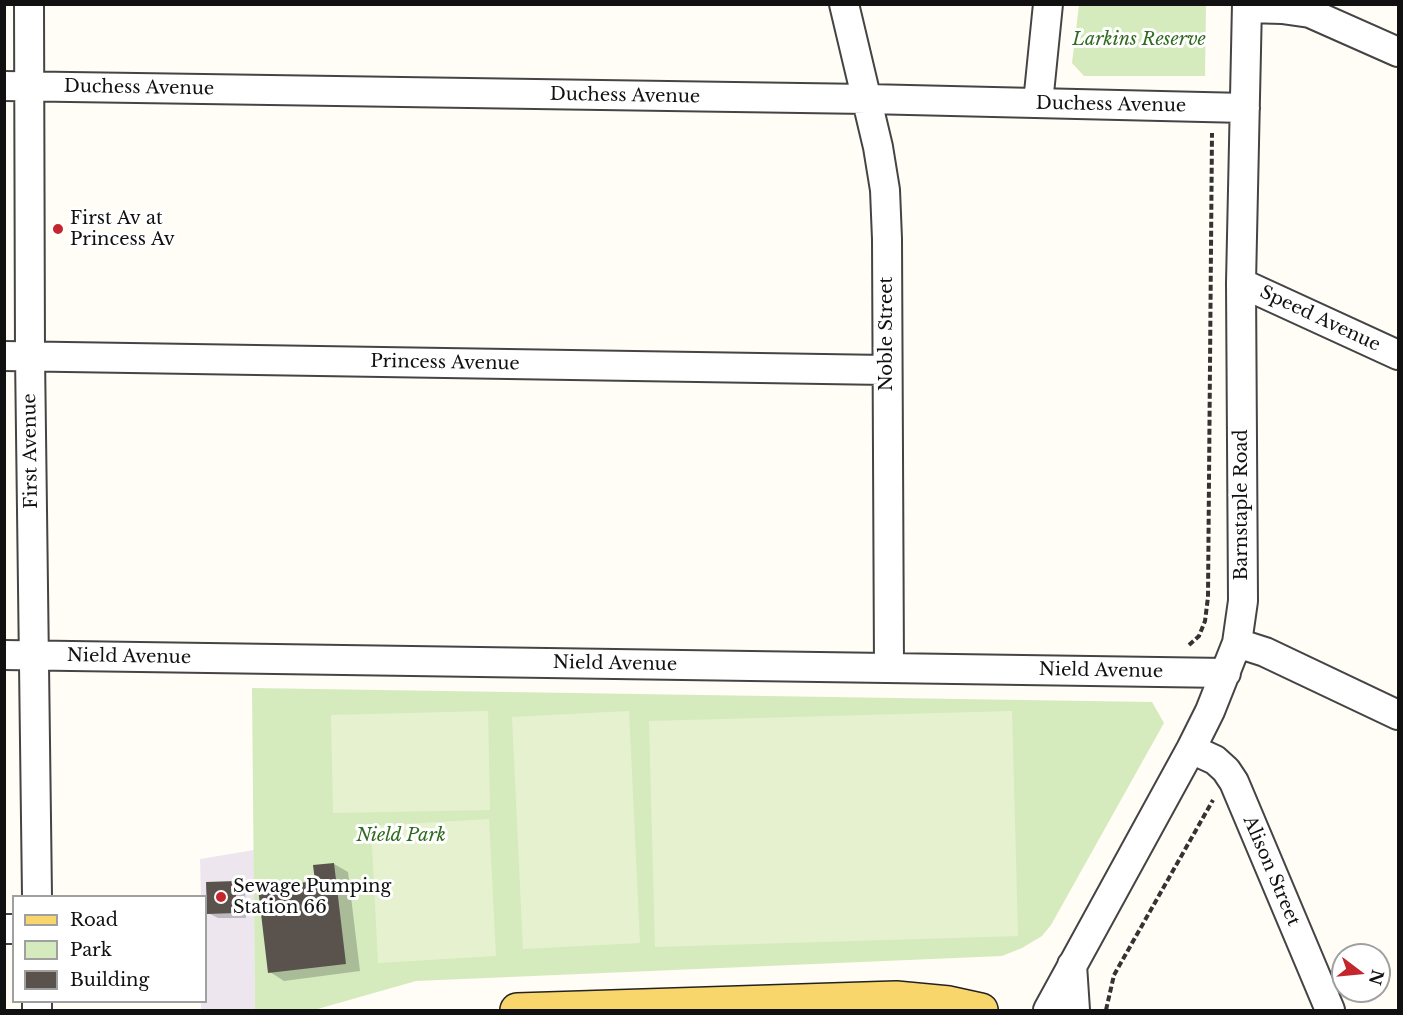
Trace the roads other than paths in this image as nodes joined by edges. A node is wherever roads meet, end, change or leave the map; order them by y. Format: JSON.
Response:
{"nodes":[{"id":1,"x":29,"y":4,"type":"edge"},
{"id":2,"x":844,"y":4,"type":"edge"},
{"id":3,"x":1048,"y":4,"type":"edge"},
{"id":4,"x":1247,"y":6,"type":"edge"},
{"id":5,"x":1398,"y":52,"type":"edge"},
{"id":6,"x":17,"y":86,"type":"edge"},
{"id":7,"x":867,"y":99,"type":"junction"},
{"id":8,"x":1038,"y":103,"type":"junction"},
{"id":9,"x":1245,"y":108,"type":"junction"},
{"id":10,"x":1241,"y":283,"type":"junction"},
{"id":11,"x":1398,"y":355,"type":"edge"},
{"id":12,"x":17,"y":356,"type":"edge"},
{"id":13,"x":886,"y":370,"type":"junction"},
{"id":14,"x":1237,"y":643,"type":"junction"},
{"id":15,"x":4,"y":655,"type":"edge"},
{"id":16,"x":34,"y":655,"type":"junction"},
{"id":17,"x":889,"y":668,"type":"junction"},
{"id":18,"x":1226,"y":673,"type":"junction"},
{"id":19,"x":1398,"y":715,"type":"edge"},
{"id":20,"x":1191,"y":749,"type":"junction"},
{"id":21,"x":37,"y":895,"type":"edge"},
{"id":22,"x":1072,"y":964,"type":"junction"},
{"id":23,"x":517,"y":1011,"type":"edge"},
{"id":24,"x":981,"y":1011,"type":"edge"},
{"id":25,"x":1048,"y":1011,"type":"edge"},
{"id":26,"x":1075,"y":1011,"type":"edge"},
{"id":27,"x":1330,"y":1011,"type":"edge"}],
"edges":[{"from":1,"to":6,"type":"street","name":"First Avenue"},
{"from":2,"to":7,"type":"street","name":"Noble Street"},
{"from":3,"to":8,"type":"street"},
{"from":4,"to":5,"type":"street"},
{"from":4,"to":9,"type":"street","name":"Barnstaple Road"},
{"from":6,"to":7,"type":"street","name":"Duchess Avenue"},
{"from":6,"to":12,"type":"street","name":"First Avenue"},
{"from":7,"to":8,"type":"street","name":"Duchess Avenue"},
{"from":7,"to":13,"type":"street","name":"Noble Street"},
{"from":8,"to":9,"type":"street","name":"Duchess Avenue"},
{"from":9,"to":10,"type":"street","name":"Barnstaple Road"},
{"from":10,"to":11,"type":"street","name":"Speed Avenue"},
{"from":10,"to":14,"type":"street","name":"Barnstaple Road"},
{"from":12,"to":13,"type":"street","name":"Princess Avenue"},
{"from":12,"to":16,"type":"street","name":"First Avenue"},
{"from":13,"to":17,"type":"street","name":"Noble Street"},
{"from":14,"to":18,"type":"street","name":"Barnstaple Road"},
{"from":14,"to":19,"type":"street"},
{"from":15,"to":16,"type":"street","name":"Nield Avenue"},
{"from":16,"to":17,"type":"street","name":"Nield Avenue"},
{"from":16,"to":21,"type":"street","name":"First Avenue"},
{"from":17,"to":18,"type":"street","name":"Nield Avenue"},
{"from":18,"to":20,"type":"street","name":"Barnstaple Road"},
{"from":20,"to":22,"type":"street","name":"Barnstaple Road"},
{"from":20,"to":27,"type":"street","name":"Alison Street"},
{"from":22,"to":25,"type":"street","name":"Barnstaple Road"},
{"from":22,"to":26,"type":"street"},
{"from":23,"to":24,"type":"main road"}]}
